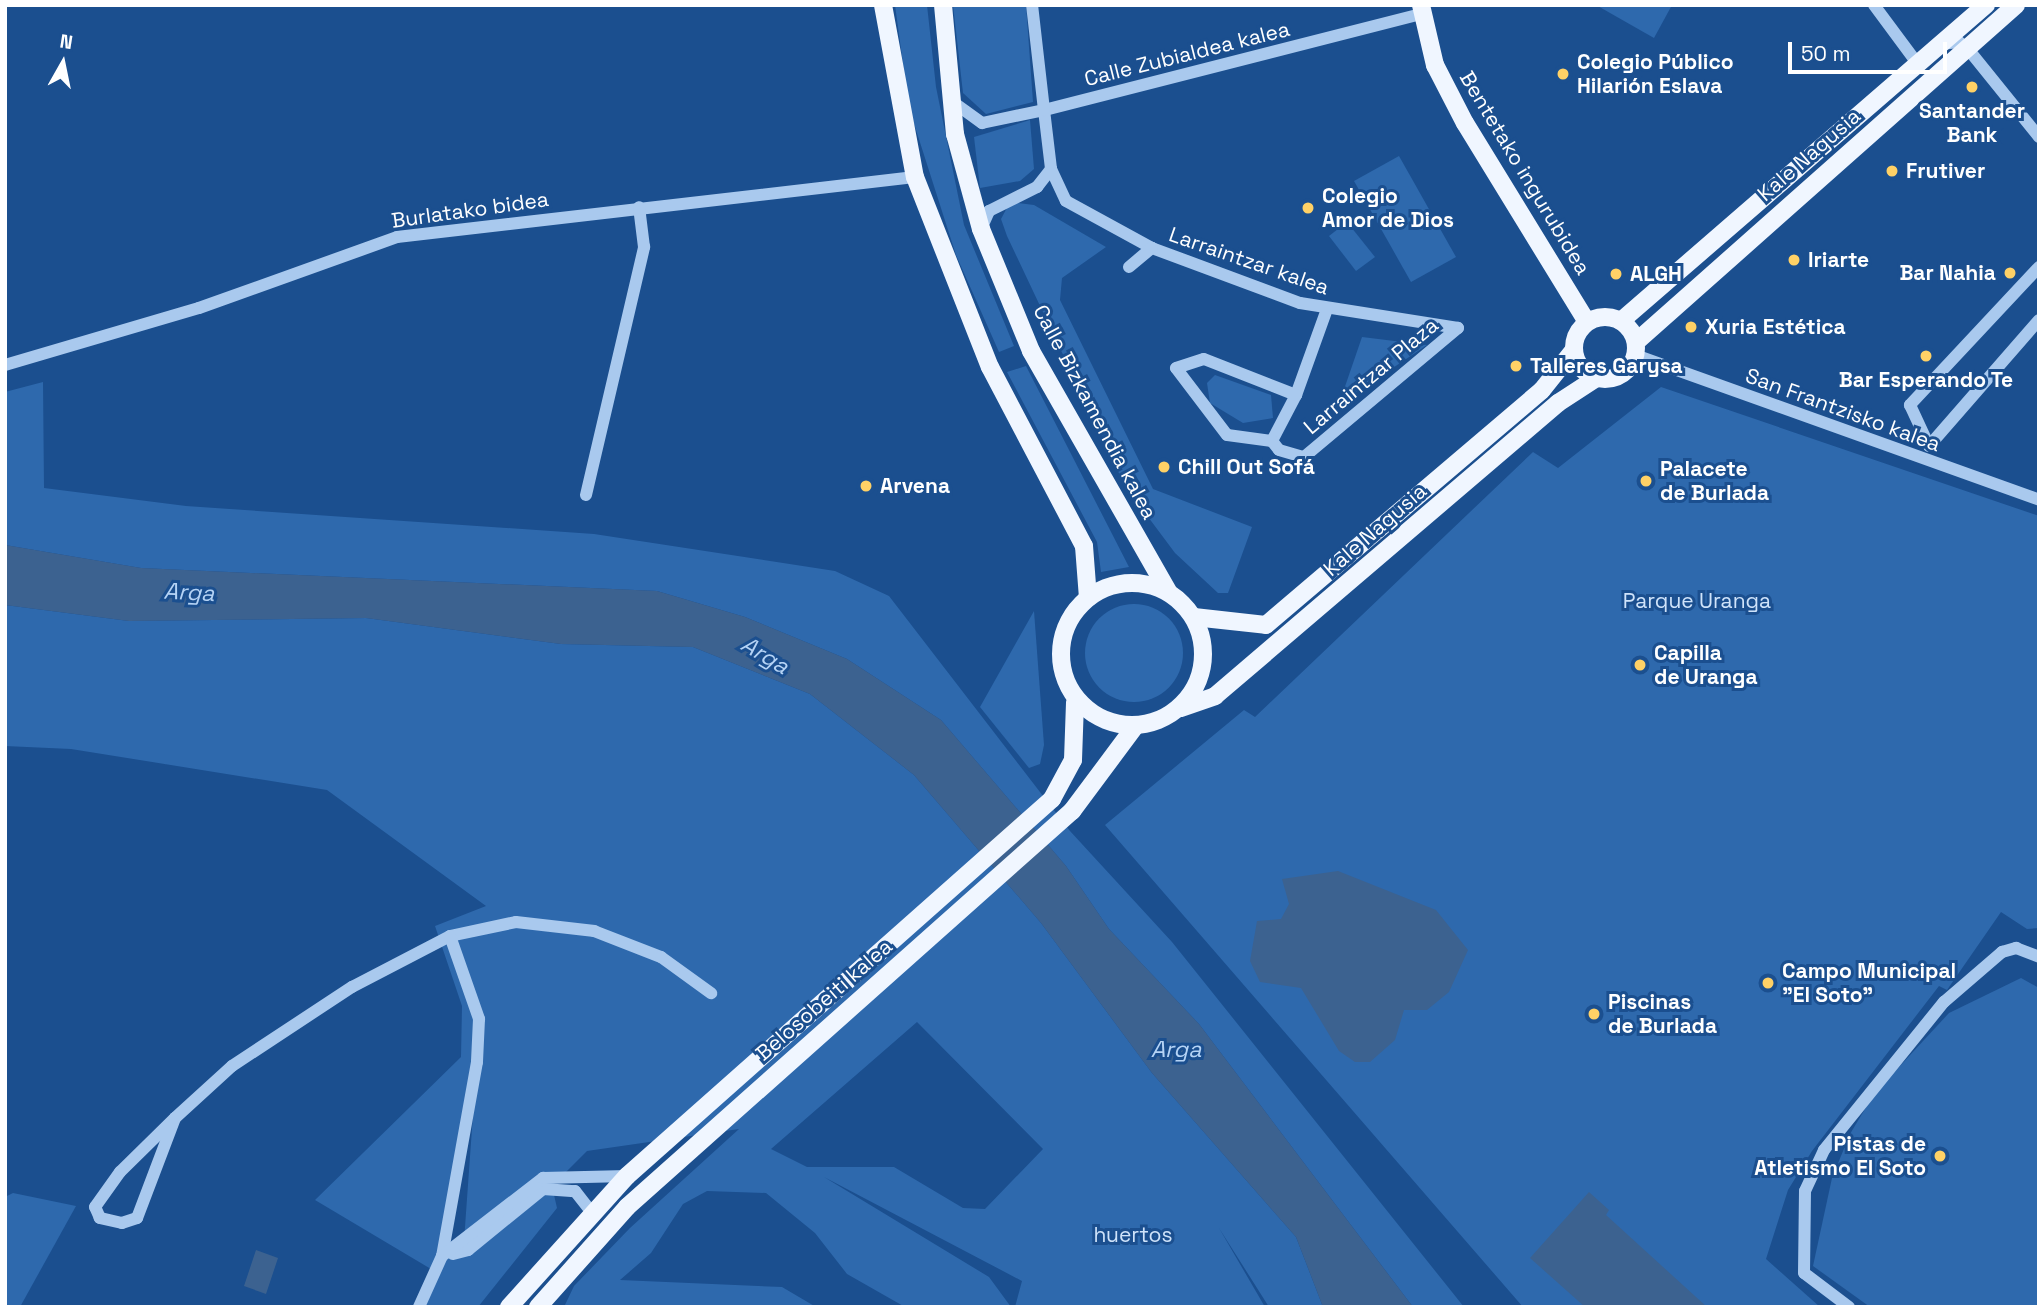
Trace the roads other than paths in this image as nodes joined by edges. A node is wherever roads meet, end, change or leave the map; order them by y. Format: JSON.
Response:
{"nodes":[{"id":1,"x":883,"y":5,"type":"edge"},
{"id":2,"x":943,"y":5,"type":"edge"},
{"id":3,"x":1032,"y":5,"type":"edge"},
{"id":4,"x":1874,"y":5,"type":"edge"},
{"id":5,"x":1986,"y":5,"type":"edge"},
{"id":6,"x":2016,"y":5,"type":"edge"},
{"id":7,"x":1421,"y":10,"type":"edge"},
{"id":8,"x":1940,"y":44,"type":"junction"},
{"id":9,"x":1968,"y":49,"type":"junction"},
{"id":10,"x":1917,"y":63,"type":"junction"},
{"id":11,"x":950,"y":99,"type":"junction"},
{"id":12,"x":1044,"y":110,"type":"junction"},
{"id":13,"x":2039,"y":137,"type":"edge"},
{"id":14,"x":1051,"y":169,"type":"junction"},
{"id":15,"x":915,"y":177,"type":"junction"},
{"id":16,"x":639,"y":207,"type":"junction"},
{"id":17,"x":981,"y":229,"type":"junction"},
{"id":18,"x":1152,"y":248,"type":"junction"},
{"id":19,"x":1129,"y":267,"type":"dead end"},
{"id":20,"x":2039,"y":267,"type":"edge"},
{"id":21,"x":1327,"y":309,"type":"junction"},
{"id":22,"x":2039,"y":320,"type":"edge"},
{"id":23,"x":1587,"y":321,"type":"junction"},
{"id":24,"x":1621,"y":321,"type":"junction"},
{"id":25,"x":1458,"y":328,"type":"joint"},
{"id":26,"x":1636,"y":349,"type":"junction"},
{"id":27,"x":1573,"y":351,"type":"junction"},
{"id":28,"x":5,"y":365,"type":"edge"},
{"id":29,"x":1595,"y":379,"type":"junction"},
{"id":30,"x":1296,"y":395,"type":"junction"},
{"id":31,"x":1272,"y":441,"type":"junction"},
{"id":32,"x":1929,"y":446,"type":"junction"},
{"id":33,"x":1910,"y":455,"type":"junction"},
{"id":34,"x":586,"y":495,"type":"dead end"},
{"id":35,"x":2039,"y":500,"type":"edge"},
{"id":36,"x":1168,"y":591,"type":"junction"},
{"id":37,"x":1088,"y":598,"type":"junction"},
{"id":38,"x":1194,"y":617,"type":"junction"},
{"id":39,"x":1075,"y":702,"type":"junction"},
{"id":40,"x":1181,"y":708,"type":"junction"},
{"id":41,"x":1136,"y":725,"type":"junction"},
{"id":42,"x":450,"y":936,"type":"junction"},
{"id":43,"x":2039,"y":957,"type":"edge"},
{"id":44,"x":711,"y":993,"type":"dead end"},
{"id":45,"x":175,"y":1118,"type":"junction"},
{"id":46,"x":626,"y":1175,"type":"junction"},
{"id":47,"x":590,"y":1210,"type":"junction"},
{"id":48,"x":442,"y":1256,"type":"junction"},
{"id":49,"x":419,"y":1307,"type":"edge"},
{"id":50,"x":509,"y":1307,"type":"edge"},
{"id":51,"x":538,"y":1307,"type":"edge"},
{"id":52,"x":1849,"y":1307,"type":"edge"}],
"edges":[{"from":1,"to":15,"type":"main road"},
{"from":2,"to":11,"type":"main road","name":"Calle Bizkamendia kalea"},
{"from":3,"to":12,"type":"street"},
{"from":4,"to":10,"type":"street"},
{"from":5,"to":8,"type":"main road","name":"Kale Nagusia"},
{"from":6,"to":9,"type":"main road","name":"Kale Nagusia"},
{"from":7,"to":12,"type":"street","name":"Calle Zubialdea kalea"},
{"from":7,"to":23,"type":"main road","name":"Bentetako ingurubidea"},
{"from":8,"to":9,"type":"street"},
{"from":8,"to":10,"type":"main road","name":"Kale Nagusia"},
{"from":9,"to":13,"type":"street"},
{"from":9,"to":26,"type":"main road","name":"Kale Nagusia"},
{"from":10,"to":24,"type":"main road","name":"Kale Nagusia"},
{"from":11,"to":12,"type":"street","name":"Calle Zubialdea kalea"},
{"from":11,"to":17,"type":"main road","name":"Calle Bizkamendia kalea"},
{"from":12,"to":14,"type":"street"},
{"from":14,"to":17,"type":"street"},
{"from":14,"to":18,"type":"street","name":"Larraintzar kalea"},
{"from":15,"to":16,"type":"street","name":"Burlatako bidea"},
{"from":15,"to":37,"type":"main road"},
{"from":16,"to":28,"type":"street","name":"Burlatako bidea"},
{"from":16,"to":34,"type":"street"},
{"from":17,"to":36,"type":"main road","name":"Calle Bizkamendia kalea"},
{"from":18,"to":19,"type":"street","name":"Larraintzar kalea"},
{"from":18,"to":21,"type":"street","name":"Larraintzar kalea"},
{"from":20,"to":32,"type":"street"},
{"from":21,"to":25,"type":"street","name":"Larraintzar kalea"},
{"from":21,"to":30,"type":"street","name":"Larraintzar Plaza"},
{"from":22,"to":32,"type":"street"},
{"from":23,"to":24,"type":"main road"},
{"from":23,"to":27,"type":"main road"},
{"from":24,"to":26,"type":"main road"},
{"from":25,"to":31,"type":"street","name":"Larraintzar Plaza"},
{"from":26,"to":29,"type":"main road"},
{"from":26,"to":33,"type":"street","name":"San Frantzisko kalea"},
{"from":27,"to":29,"type":"main road"},
{"from":27,"to":38,"type":"main road","name":"Kale Nagusia"},
{"from":29,"to":40,"type":"main road","name":"Kale Nagusia"},
{"from":30,"to":31,"type":"street","name":"Larraintzar Plaza"},
{"from":30,"to":31,"type":"street","name":"Larraintzar Plaza"},
{"from":32,"to":33,"type":"street"},
{"from":33,"to":35,"type":"street","name":"San Frantzisko kalea"},
{"from":36,"to":37,"type":"main road"},
{"from":36,"to":38,"type":"main road"},
{"from":37,"to":39,"type":"main road"},
{"from":38,"to":40,"type":"main road"},
{"from":39,"to":41,"type":"main road"},
{"from":39,"to":46,"type":"main road","name":"Belosobeiti kalea"},
{"from":40,"to":41,"type":"main road"},
{"from":41,"to":51,"type":"main road","name":"Belosobeiti kalea"},
{"from":42,"to":44,"type":"street"},
{"from":42,"to":45,"type":"street"},
{"from":42,"to":48,"type":"street"},
{"from":43,"to":52,"type":"street"},
{"from":45,"to":45,"type":"street"},
{"from":46,"to":47,"type":"main road","name":"Belosobeiti kalea"},
{"from":46,"to":48,"type":"street"},
{"from":47,"to":48,"type":"street"},
{"from":47,"to":50,"type":"main road","name":"Belosobeiti kalea"},
{"from":48,"to":49,"type":"street"}]}
